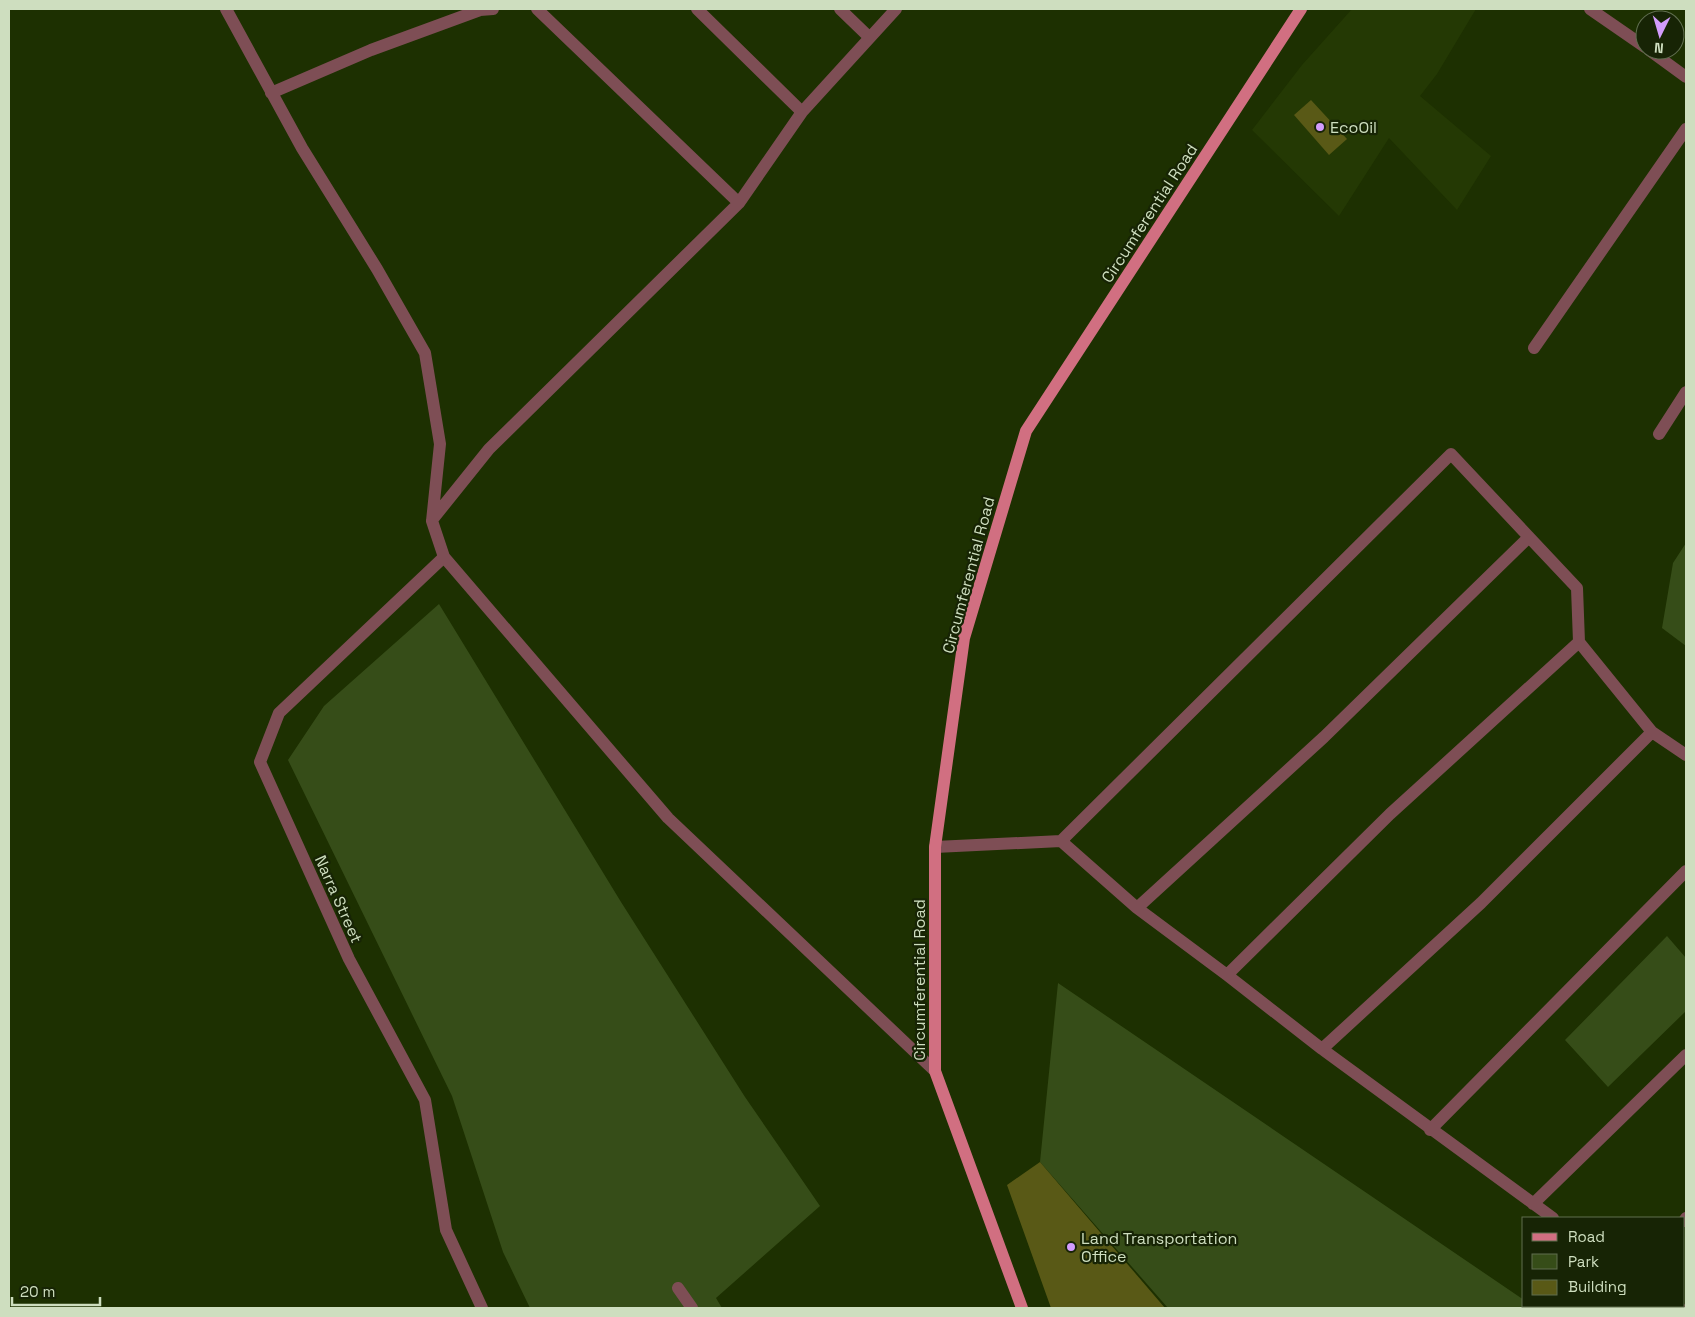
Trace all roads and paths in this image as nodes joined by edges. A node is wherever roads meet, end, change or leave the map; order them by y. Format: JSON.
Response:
{"nodes":[{"id":1,"x":226,"y":9,"type":"edge"},
{"id":2,"x":493,"y":9,"type":"edge"},
{"id":3,"x":537,"y":9,"type":"edge"},
{"id":4,"x":697,"y":9,"type":"edge"},
{"id":5,"x":840,"y":9,"type":"edge"},
{"id":6,"x":896,"y":9,"type":"edge"},
{"id":7,"x":1301,"y":9,"type":"edge"},
{"id":8,"x":1590,"y":9,"type":"edge"},
{"id":9,"x":869,"y":37,"type":"junction"},
{"id":10,"x":1635,"y":41,"type":"edge"},
{"id":11,"x":1663,"y":60,"type":"edge"},
{"id":12,"x":1686,"y":76,"type":"edge"},
{"id":13,"x":272,"y":93,"type":"junction"},
{"id":14,"x":802,"y":112,"type":"junction"},
{"id":15,"x":1686,"y":129,"type":"edge"},
{"id":16,"x":739,"y":203,"type":"junction"},
{"id":17,"x":1534,"y":348,"type":"dead end"},
{"id":18,"x":1686,"y":392,"type":"edge"},
{"id":19,"x":1659,"y":434,"type":"dead end"},
{"id":20,"x":432,"y":520,"type":"junction"},
{"id":21,"x":1529,"y":537,"type":"junction"},
{"id":22,"x":444,"y":557,"type":"junction"},
{"id":23,"x":1579,"y":642,"type":"junction"},
{"id":24,"x":1652,"y":732,"type":"junction"},
{"id":25,"x":1686,"y":754,"type":"edge"},
{"id":26,"x":1061,"y":841,"type":"junction"},
{"id":27,"x":935,"y":847,"type":"junction"},
{"id":28,"x":1686,"y":871,"type":"edge"},
{"id":29,"x":1137,"y":908,"type":"junction"},
{"id":30,"x":1227,"y":975,"type":"junction"},
{"id":31,"x":1322,"y":1049,"type":"junction"},
{"id":32,"x":1686,"y":1055,"type":"edge"},
{"id":33,"x":935,"y":1071,"type":"junction"},
{"id":34,"x":1430,"y":1130,"type":"junction"},
{"id":35,"x":1533,"y":1204,"type":"junction"},
{"id":36,"x":1552,"y":1217,"type":"edge"},
{"id":37,"x":678,"y":1288,"type":"dead end"},
{"id":38,"x":482,"y":1308,"type":"edge"},
{"id":39,"x":692,"y":1308,"type":"edge"},
{"id":40,"x":1022,"y":1308,"type":"edge"}],
"edges":[{"from":1,"to":13,"type":"street"},
{"from":2,"to":13,"type":"street"},
{"from":3,"to":16,"type":"street"},
{"from":4,"to":14,"type":"street"},
{"from":5,"to":9,"type":"street"},
{"from":6,"to":9,"type":"street"},
{"from":7,"to":27,"type":"main road","name":"Circumferential Road"},
{"from":8,"to":10,"type":"street"},
{"from":9,"to":14,"type":"street"},
{"from":11,"to":12,"type":"street"},
{"from":13,"to":20,"type":"street"},
{"from":14,"to":16,"type":"street"},
{"from":15,"to":17,"type":"street"},
{"from":16,"to":20,"type":"street"},
{"from":18,"to":19,"type":"street"},
{"from":20,"to":22,"type":"street"},
{"from":21,"to":23,"type":"street"},
{"from":21,"to":26,"type":"street"},
{"from":21,"to":29,"type":"street"},
{"from":22,"to":33,"type":"street"},
{"from":22,"to":38,"type":"street","name":"Narra Street"},
{"from":23,"to":24,"type":"street"},
{"from":23,"to":30,"type":"street"},
{"from":24,"to":25,"type":"street"},
{"from":24,"to":31,"type":"street"},
{"from":26,"to":27,"type":"street"},
{"from":26,"to":29,"type":"street"},
{"from":27,"to":33,"type":"main road","name":"Circumferential Road"},
{"from":28,"to":34,"type":"street"},
{"from":29,"to":30,"type":"street"},
{"from":30,"to":31,"type":"street"},
{"from":31,"to":34,"type":"street"},
{"from":32,"to":35,"type":"street"},
{"from":33,"to":40,"type":"main road","name":"Circumferential Road"},
{"from":34,"to":35,"type":"street"},
{"from":35,"to":36,"type":"street"},
{"from":37,"to":39,"type":"street"}]}
